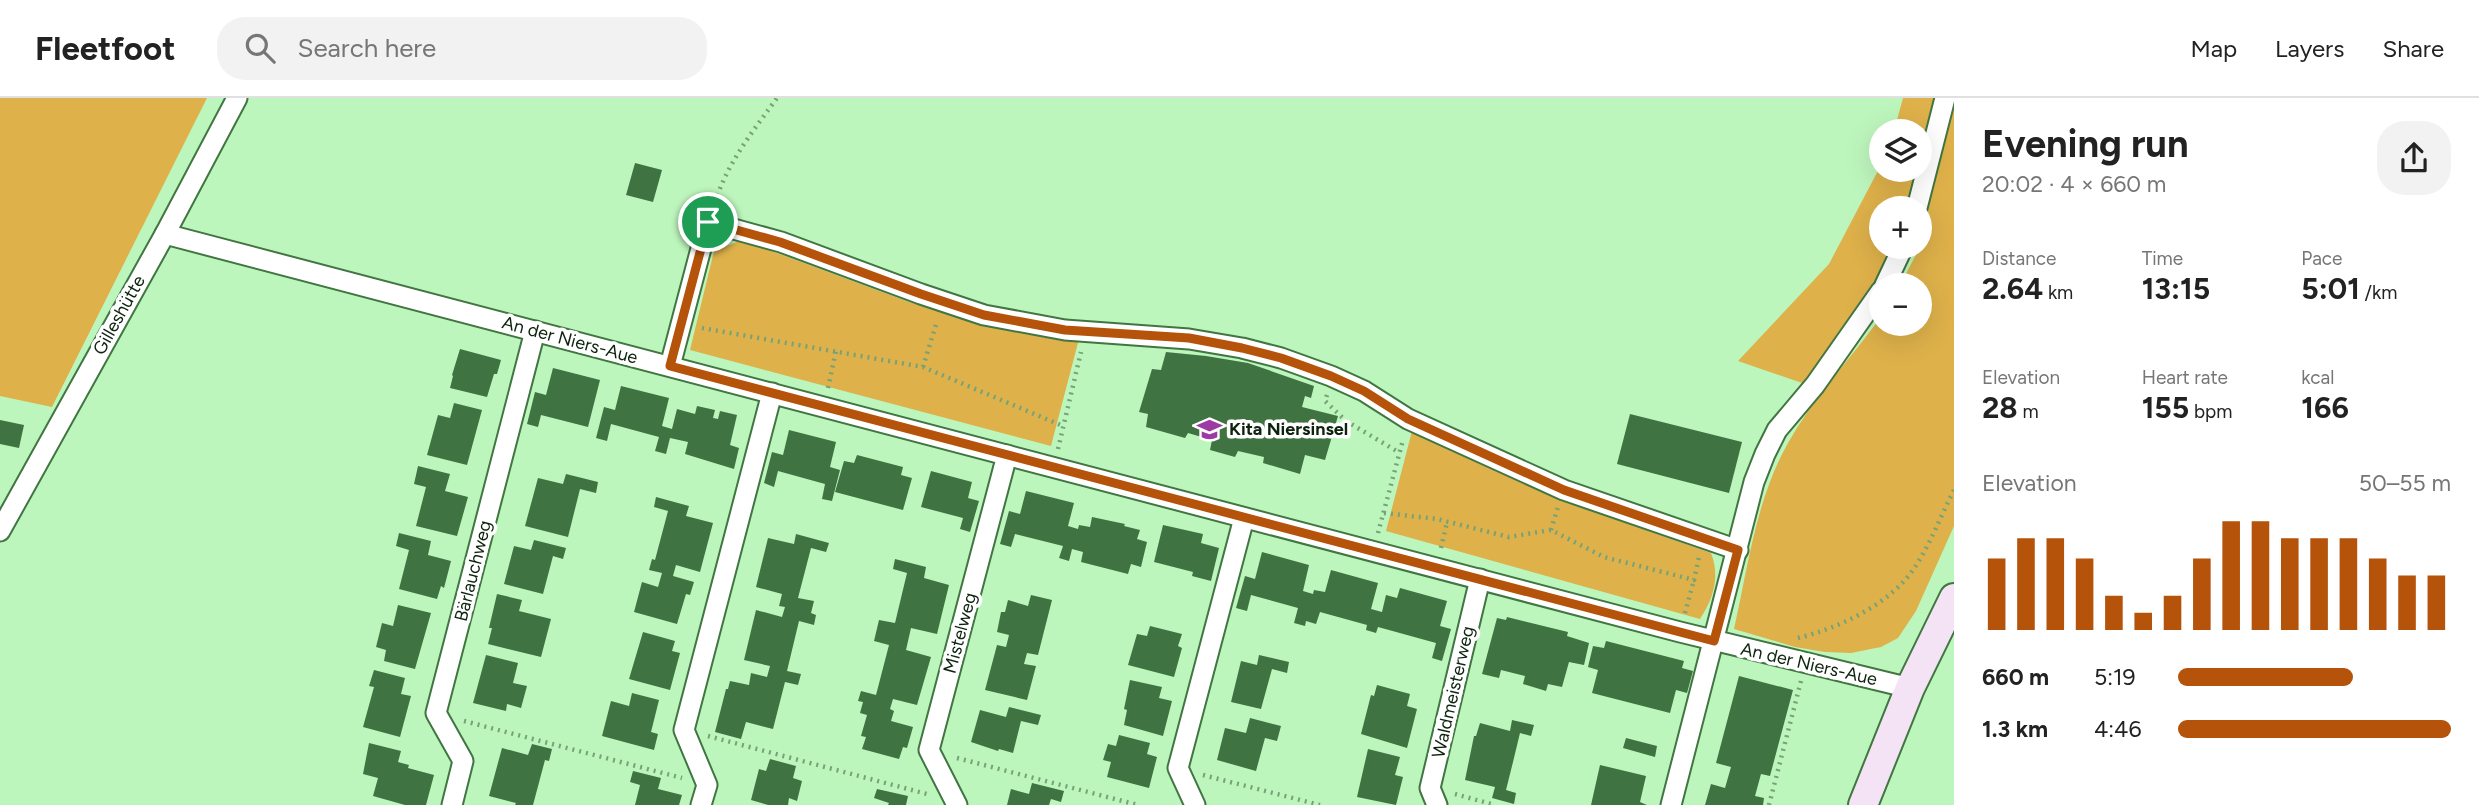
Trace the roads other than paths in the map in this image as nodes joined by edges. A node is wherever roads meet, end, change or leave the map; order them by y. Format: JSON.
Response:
{"nodes":[{"id":1,"x":237,"y":98,"type":"edge"},
{"id":2,"x":1945,"y":98,"type":"edge"},
{"id":3,"x":1920,"y":196,"type":"edge"},
{"id":4,"x":165,"y":234,"type":"junction"},
{"id":5,"x":1869,"y":309,"type":"edge"},
{"id":6,"x":535,"y":331,"type":"junction"},
{"id":7,"x":670,"y":366,"type":"junction"},
{"id":8,"x":772,"y":393,"type":"junction"},
{"id":9,"x":1007,"y":455,"type":"junction"},
{"id":10,"x":1244,"y":518,"type":"junction"},
{"id":11,"x":0,"y":531,"type":"edge"},
{"id":12,"x":1738,"y":550,"type":"junction"},
{"id":13,"x":1480,"y":579,"type":"junction"},
{"id":14,"x":1954,"y":598,"type":"edge"},
{"id":15,"x":1714,"y":641,"type":"junction"},
{"id":16,"x":1910,"y":688,"type":"junction"},
{"id":17,"x":1434,"y":796,"type":"edge"},
{"id":18,"x":958,"y":804,"type":"edge"},
{"id":19,"x":452,"y":805,"type":"edge"},
{"id":20,"x":701,"y":805,"type":"edge"},
{"id":21,"x":1195,"y":805,"type":"edge"},
{"id":22,"x":1671,"y":805,"type":"edge"},
{"id":23,"x":1863,"y":805,"type":"edge"}],
"edges":[{"from":1,"to":4,"type":"street","name":"Gilleshütte"},
{"from":2,"to":3,"type":"street"},
{"from":4,"to":6,"type":"street","name":"An der Niers-Aue"},
{"from":4,"to":11,"type":"street","name":"Gilleshütte"},
{"from":5,"to":12,"type":"street"},
{"from":6,"to":7,"type":"street","name":"An der Niers-Aue"},
{"from":6,"to":19,"type":"street","name":"Bärlauchweg"},
{"from":7,"to":8,"type":"street","name":"An der Niers-Aue"},
{"from":7,"to":12,"type":"street"},
{"from":8,"to":9,"type":"street","name":"An der Niers-Aue"},
{"from":8,"to":20,"type":"street"},
{"from":9,"to":10,"type":"street","name":"An der Niers-Aue"},
{"from":9,"to":18,"type":"street","name":"Mistelweg"},
{"from":10,"to":13,"type":"street","name":"An der Niers-Aue"},
{"from":10,"to":21,"type":"street"},
{"from":12,"to":15,"type":"street"},
{"from":13,"to":15,"type":"street","name":"An der Niers-Aue"},
{"from":13,"to":17,"type":"street","name":"Waldmeisterweg"},
{"from":14,"to":16,"type":"main road"},
{"from":15,"to":16,"type":"street","name":"An der Niers-Aue"},
{"from":15,"to":22,"type":"street"},
{"from":16,"to":23,"type":"main road"}]}
